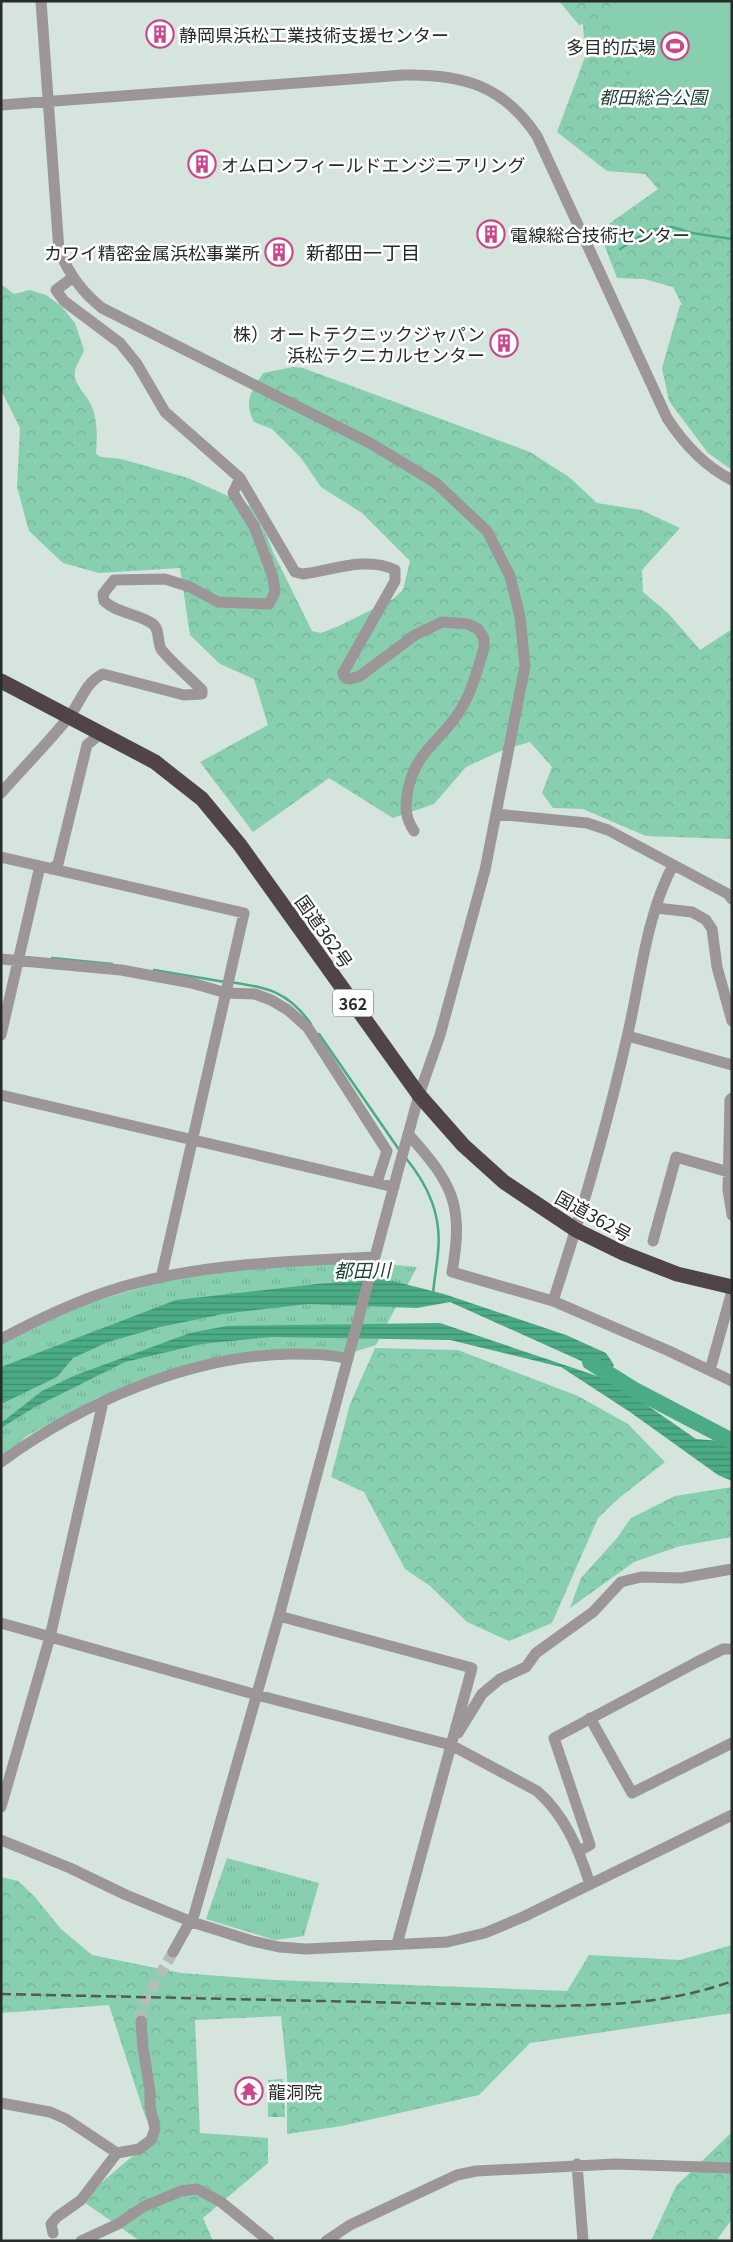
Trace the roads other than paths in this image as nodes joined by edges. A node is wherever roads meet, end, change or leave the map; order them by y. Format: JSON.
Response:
{"nodes":[{"id":1,"x":41,"y":1,"type":"edge"},
{"id":2,"x":48,"y":101,"type":"junction"},
{"id":3,"x":1,"y":104,"type":"edge"},
{"id":4,"x":72,"y":278,"type":"junction"},
{"id":5,"x":240,"y":478,"type":"junction"},
{"id":6,"x":732,"y":480,"type":"edge"},
{"id":7,"x":1,"y":681,"type":"edge"},
{"id":8,"x":69,"y":717,"type":"junction"},
{"id":9,"x":102,"y":732,"type":"junction"},
{"id":10,"x":1,"y":792,"type":"edge"},
{"id":11,"x":496,"y":814,"type":"junction"},
{"id":12,"x":414,"y":831,"type":"dead end"},
{"id":13,"x":1,"y":857,"type":"edge"},
{"id":14,"x":673,"y":865,"type":"junction"},
{"id":15,"x":40,"y":866,"type":"junction"},
{"id":16,"x":52,"y":869,"type":"junction"},
{"id":17,"x":732,"y":899,"type":"edge"},
{"id":18,"x":656,"y":908,"type":"junction"},
{"id":19,"x":20,"y":957,"type":"junction"},
{"id":20,"x":1,"y":959,"type":"edge"},
{"id":21,"x":226,"y":992,"type":"junction"},
{"id":22,"x":732,"y":1021,"type":"edge"},
{"id":23,"x":1,"y":1036,"type":"edge"},
{"id":24,"x":628,"y":1036,"type":"junction"},
{"id":25,"x":732,"y":1065,"type":"edge"},
{"id":26,"x":1,"y":1095,"type":"edge"},
{"id":27,"x":419,"y":1095,"type":"junction"},
{"id":28,"x":732,"y":1098,"type":"edge"},
{"id":29,"x":192,"y":1139,"type":"junction"},
{"id":30,"x":408,"y":1140,"type":"junction"},
{"id":31,"x":730,"y":1172,"type":"edge"},
{"id":32,"x":377,"y":1182,"type":"junction"},
{"id":33,"x":394,"y":1187,"type":"junction"},
{"id":34,"x":732,"y":1215,"type":"edge"},
{"id":35,"x":576,"y":1230,"type":"junction"},
{"id":36,"x":653,"y":1241,"type":"dead end"},
{"id":37,"x":374,"y":1260,"type":"junction"},
{"id":38,"x":161,"y":1278,"type":"junction"},
{"id":39,"x":732,"y":1287,"type":"edge"},
{"id":40,"x":732,"y":1292,"type":"edge"},
{"id":41,"x":553,"y":1302,"type":"junction"},
{"id":42,"x":1,"y":1339,"type":"edge"},
{"id":43,"x":348,"y":1359,"type":"junction"},
{"id":44,"x":710,"y":1370,"type":"junction"},
{"id":45,"x":732,"y":1381,"type":"edge"},
{"id":46,"x":103,"y":1402,"type":"junction"},
{"id":47,"x":1,"y":1462,"type":"edge"},
{"id":48,"x":732,"y":1569,"type":"edge"},
{"id":49,"x":279,"y":1616,"type":"junction"},
{"id":50,"x":1,"y":1623,"type":"edge"},
{"id":51,"x":50,"y":1637,"type":"junction"},
{"id":52,"x":732,"y":1649,"type":"edge"},
{"id":53,"x":257,"y":1695,"type":"junction"},
{"id":54,"x":590,"y":1718,"type":"junction"},
{"id":55,"x":451,"y":1745,"type":"junction"},
{"id":56,"x":729,"y":1748,"type":"edge"},
{"id":57,"x":1,"y":1807,"type":"edge"},
{"id":58,"x":732,"y":1815,"type":"edge"},
{"id":59,"x":1,"y":1840,"type":"edge"},
{"id":60,"x":579,"y":1851,"type":"junction"},
{"id":61,"x":590,"y":1884,"type":"junction"},
{"id":62,"x":192,"y":1922,"type":"junction"},
{"id":63,"x":397,"y":1944,"type":"junction"},
{"id":64,"x":173,"y":1952,"type":"tunnel mouth"},
{"id":65,"x":142,"y":2021,"type":"tunnel mouth"},
{"id":66,"x":1,"y":2103,"type":"edge"},
{"id":67,"x":117,"y":2153,"type":"junction"},
{"id":68,"x":577,"y":2164,"type":"junction"},
{"id":69,"x":732,"y":2168,"type":"edge"},
{"id":70,"x":53,"y":2233,"type":"dead end"},
{"id":71,"x":82,"y":2241,"type":"edge"},
{"id":72,"x":269,"y":2241,"type":"edge"},
{"id":73,"x":326,"y":2241,"type":"edge"},
{"id":74,"x":583,"y":2241,"type":"edge"}],
"edges":[{"from":1,"to":2,"type":"street"},
{"from":2,"to":3,"type":"street"},
{"from":2,"to":4,"type":"street"},
{"from":2,"to":6,"type":"street"},
{"from":4,"to":5,"type":"street"},
{"from":4,"to":11,"type":"street"},
{"from":5,"to":8,"type":"street"},
{"from":5,"to":12,"type":"street"},
{"from":7,"to":8,"type":"highway","name":"国道362号","number":"362"},
{"from":8,"to":9,"type":"highway","name":"国道362号","number":"362"},
{"from":8,"to":10,"type":"street"},
{"from":9,"to":16,"type":"street"},
{"from":9,"to":27,"type":"highway","name":"国道362号","number":"362"},
{"from":11,"to":14,"type":"street"},
{"from":11,"to":27,"type":"street"},
{"from":13,"to":15,"type":"street"},
{"from":14,"to":17,"type":"street"},
{"from":14,"to":18,"type":"street"},
{"from":15,"to":16,"type":"street"},
{"from":15,"to":19,"type":"street"},
{"from":16,"to":21,"type":"street"},
{"from":18,"to":22,"type":"street"},
{"from":18,"to":24,"type":"street"},
{"from":19,"to":20,"type":"street"},
{"from":19,"to":21,"type":"street"},
{"from":19,"to":23,"type":"street"},
{"from":21,"to":29,"type":"street"},
{"from":21,"to":32,"type":"street"},
{"from":24,"to":25,"type":"street"},
{"from":24,"to":35,"type":"street"},
{"from":26,"to":29,"type":"street"},
{"from":27,"to":30,"type":"street"},
{"from":27,"to":35,"type":"highway","name":"国道362号","number":"362"},
{"from":28,"to":31,"type":"street"},
{"from":29,"to":32,"type":"street"},
{"from":29,"to":38,"type":"street"},
{"from":30,"to":33,"type":"street"},
{"from":30,"to":41,"type":"street"},
{"from":31,"to":34,"type":"street"},
{"from":31,"to":36,"type":"street"},
{"from":32,"to":33,"type":"street"},
{"from":33,"to":37,"type":"street"},
{"from":35,"to":39,"type":"highway","name":"国道362号","number":"362"},
{"from":35,"to":41,"type":"street"},
{"from":37,"to":38,"type":"street"},
{"from":37,"to":43,"type":"street"},
{"from":38,"to":42,"type":"street"},
{"from":40,"to":44,"type":"street"},
{"from":41,"to":44,"type":"street"},
{"from":43,"to":46,"type":"street"},
{"from":43,"to":49,"type":"street"},
{"from":44,"to":45,"type":"street"},
{"from":46,"to":47,"type":"street"},
{"from":46,"to":51,"type":"street"},
{"from":48,"to":55,"type":"street"},
{"from":49,"to":53,"type":"street"},
{"from":49,"to":55,"type":"street"},
{"from":50,"to":51,"type":"street"},
{"from":51,"to":53,"type":"street"},
{"from":51,"to":57,"type":"street"},
{"from":52,"to":54,"type":"street"},
{"from":53,"to":55,"type":"street"},
{"from":53,"to":62,"type":"street"},
{"from":54,"to":56,"type":"street"},
{"from":54,"to":60,"type":"street"},
{"from":55,"to":60,"type":"street"},
{"from":55,"to":63,"type":"street"},
{"from":58,"to":61,"type":"street"},
{"from":59,"to":62,"type":"street"},
{"from":60,"to":61,"type":"street"},
{"from":61,"to":63,"type":"street"},
{"from":62,"to":63,"type":"street"},
{"from":62,"to":64,"type":"street"},
{"from":65,"to":67,"type":"street"},
{"from":66,"to":67,"type":"street"},
{"from":67,"to":70,"type":"street"},
{"from":68,"to":69,"type":"street"},
{"from":68,"to":73,"type":"street"},
{"from":68,"to":74,"type":"street"},
{"from":71,"to":72,"type":"street"}]}
